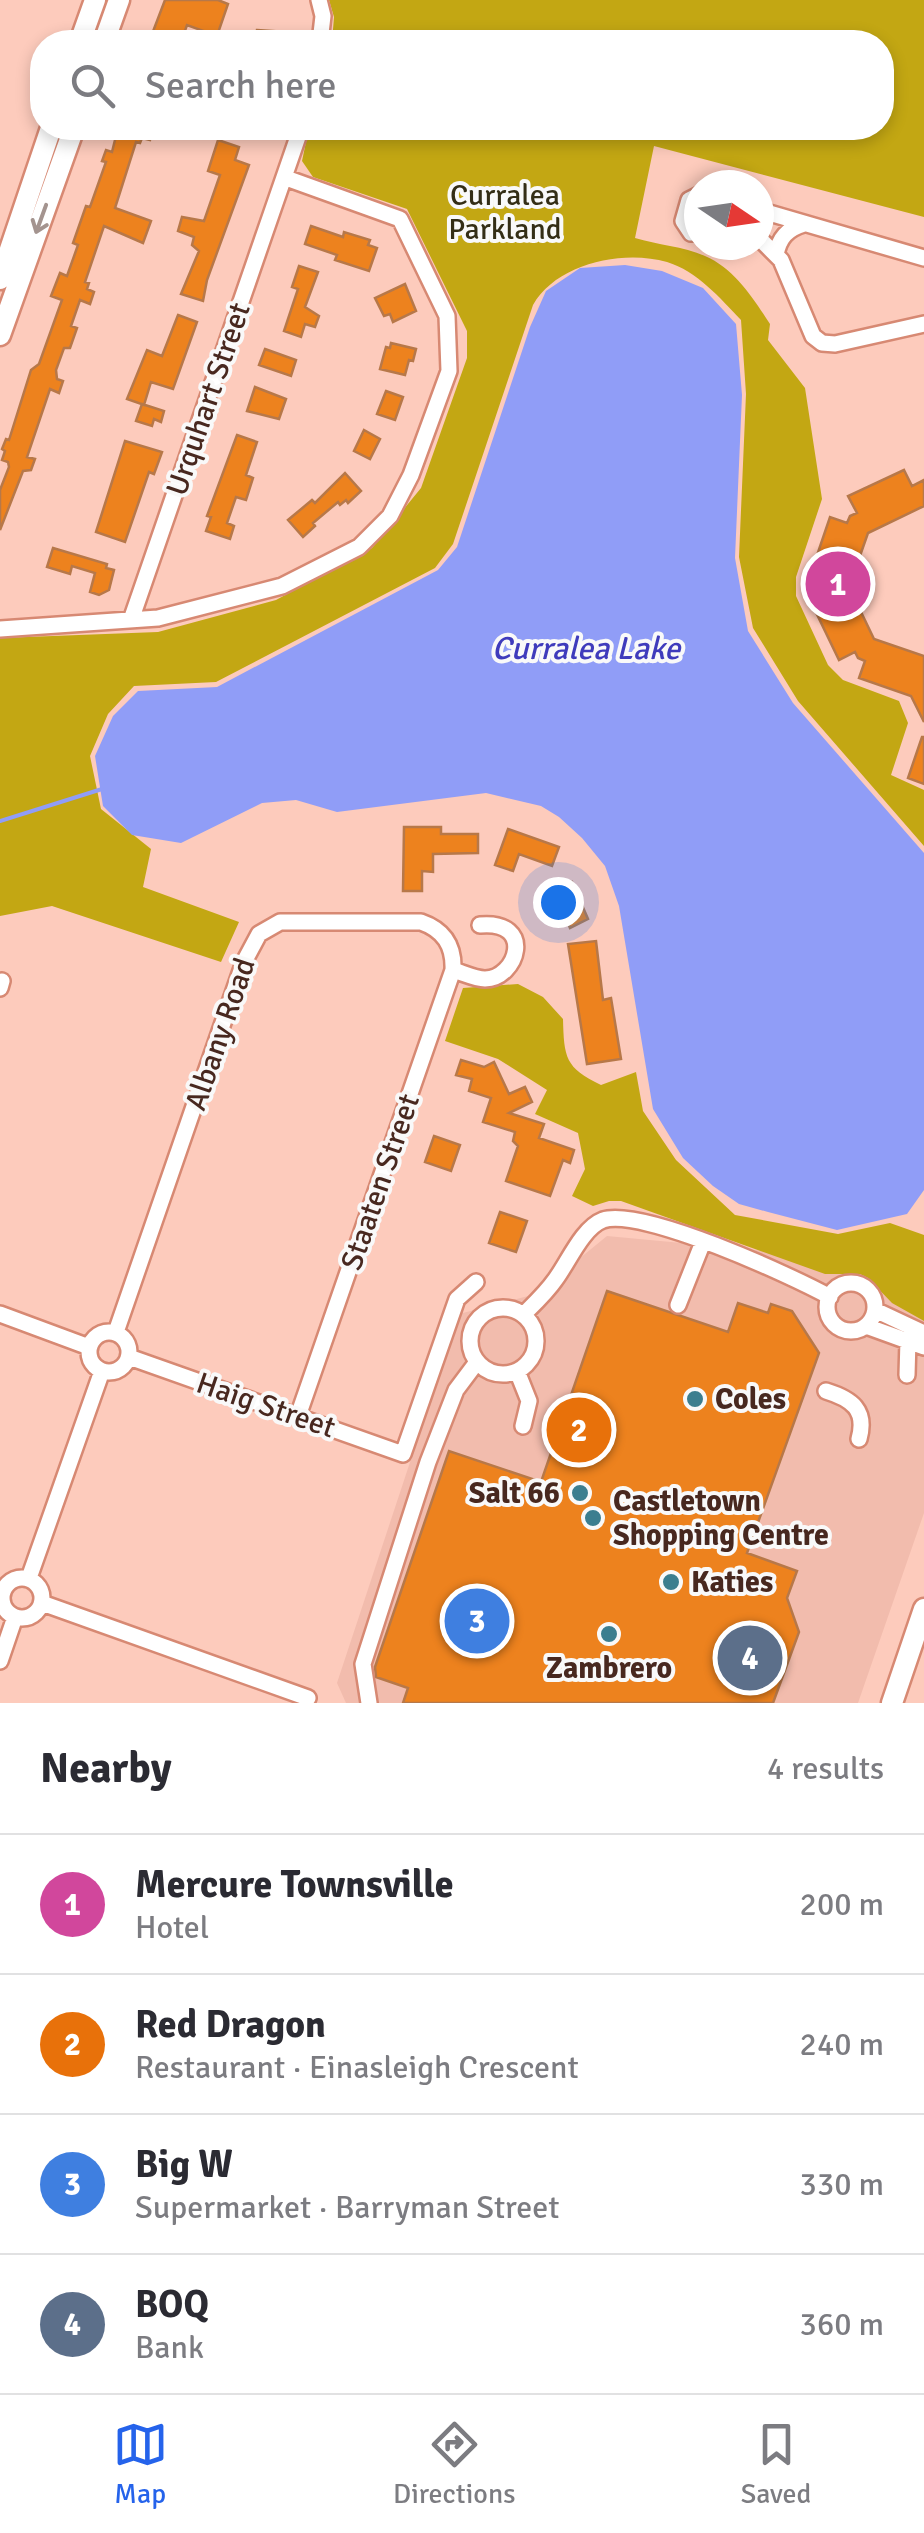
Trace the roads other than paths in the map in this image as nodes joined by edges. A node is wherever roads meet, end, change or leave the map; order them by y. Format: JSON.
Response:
{"nodes":[{"id":1,"x":95,"y":0,"type":"edge"},
{"id":2,"x":119,"y":0,"type":"edge"},
{"id":3,"x":318,"y":0,"type":"edge"},
{"id":4,"x":84,"y":30,"type":"edge"},
{"id":5,"x":108,"y":30,"type":"edge"},
{"id":6,"x":321,"y":30,"type":"edge"},
{"id":7,"x":47,"y":140,"type":"edge"},
{"id":8,"x":70,"y":140,"type":"edge"},
{"id":9,"x":297,"y":140,"type":"edge"},
{"id":10,"x":286,"y":178,"type":"junction"},
{"id":11,"x":774,"y":215,"type":"edge"},
{"id":12,"x":804,"y":224,"type":"junction"},
{"id":13,"x":776,"y":255,"type":"joint"},
{"id":14,"x":924,"y":258,"type":"edge"},
{"id":15,"x":0,"y":280,"type":"edge"},
{"id":16,"x":924,"y":324,"type":"edge"},
{"id":17,"x":0,"y":335,"type":"edge"},
{"id":18,"x":131,"y":620,"type":"junction"},
{"id":19,"x":0,"y":628,"type":"edge"},
{"id":20,"x":480,"y":925,"type":"dead end"},
{"id":21,"x":452,"y":948,"type":"joint"},
{"id":22,"x":453,"y":970,"type":"junction"},
{"id":23,"x":703,"y":1242,"type":"junction"},
{"id":24,"x":476,"y":1282,"type":"dead end"},
{"id":25,"x":830,"y":1297,"type":"junction"},
{"id":26,"x":678,"y":1305,"type":"dead end"},
{"id":27,"x":875,"y":1310,"type":"junction"},
{"id":28,"x":0,"y":1314,"type":"edge"},
{"id":29,"x":523,"y":1315,"type":"junction"},
{"id":30,"x":866,"y":1326,"type":"junction"},
{"id":31,"x":116,"y":1332,"type":"junction"},
{"id":32,"x":919,"y":1340,"type":"edge"},
{"id":33,"x":89,"y":1346,"type":"junction"},
{"id":34,"x":130,"y":1357,"type":"junction"},
{"id":35,"x":476,"y":1362,"type":"junction"},
{"id":36,"x":924,"y":1365,"type":"edge"},
{"id":37,"x":102,"y":1371,"type":"junction"},
{"id":38,"x":517,"y":1371,"type":"junction"},
{"id":39,"x":826,"y":1391,"type":"dead end"},
{"id":40,"x":298,"y":1416,"type":"junction"},
{"id":41,"x":524,"y":1426,"type":"dead end"},
{"id":42,"x":859,"y":1438,"type":"dead end"},
{"id":43,"x":28,"y":1578,"type":"junction"},
{"id":44,"x":1,"y":1592,"type":"edge"},
{"id":45,"x":42,"y":1603,"type":"junction"},
{"id":46,"x":924,"y":1609,"type":"edge"},
{"id":47,"x":15,"y":1618,"type":"junction"},
{"id":48,"x":0,"y":1661,"type":"edge"},
{"id":49,"x":308,"y":1698,"type":"dead end"},
{"id":50,"x":370,"y":1703,"type":"edge"},
{"id":51,"x":892,"y":1703,"type":"edge"}],
"edges":[{"from":1,"to":4,"type":"main road"},
{"from":2,"to":5,"type":"main road"},
{"from":3,"to":6,"type":"street"},
{"from":7,"to":15,"type":"main road"},
{"from":8,"to":17,"type":"main road","one_way":true},
{"from":9,"to":10,"type":"street","name":"Urquhart Street"},
{"from":10,"to":18,"type":"street","name":"Urquhart Street"},
{"from":10,"to":18,"type":"street"},
{"from":11,"to":12,"type":"street"},
{"from":12,"to":13,"type":"street"},
{"from":12,"to":14,"type":"street"},
{"from":13,"to":16,"type":"street"},
{"from":18,"to":19,"type":"street"},
{"from":20,"to":22,"type":"street"},
{"from":21,"to":22,"type":"street","name":"Staaten Street"},
{"from":21,"to":31,"type":"street","name":"Albany Road"},
{"from":22,"to":40,"type":"street","name":"Staaten Street"},
{"from":23,"to":25,"type":"street"},
{"from":23,"to":26,"type":"street"},
{"from":23,"to":29,"type":"street"},
{"from":24,"to":40,"type":"street","name":"Haig Street"},
{"from":25,"to":27,"type":"street"},
{"from":25,"to":30,"type":"street"},
{"from":27,"to":30,"type":"street"},
{"from":27,"to":32,"type":"street"},
{"from":28,"to":33,"type":"street"},
{"from":29,"to":35,"type":"street"},
{"from":29,"to":38,"type":"street"},
{"from":30,"to":32,"type":"street"},
{"from":31,"to":33,"type":"street"},
{"from":31,"to":34,"type":"street"},
{"from":32,"to":36,"type":"street"},
{"from":33,"to":37,"type":"street"},
{"from":34,"to":37,"type":"street"},
{"from":34,"to":40,"type":"street","name":"Haig Street"},
{"from":35,"to":38,"type":"street"},
{"from":35,"to":50,"type":"street"},
{"from":37,"to":43,"type":"street"},
{"from":38,"to":41,"type":"street"},
{"from":39,"to":42,"type":"street"},
{"from":43,"to":44,"type":"street"},
{"from":43,"to":45,"type":"street"},
{"from":44,"to":47,"type":"street"},
{"from":45,"to":47,"type":"street"},
{"from":45,"to":49,"type":"street"},
{"from":46,"to":51,"type":"main road"},
{"from":47,"to":48,"type":"street"}]}
